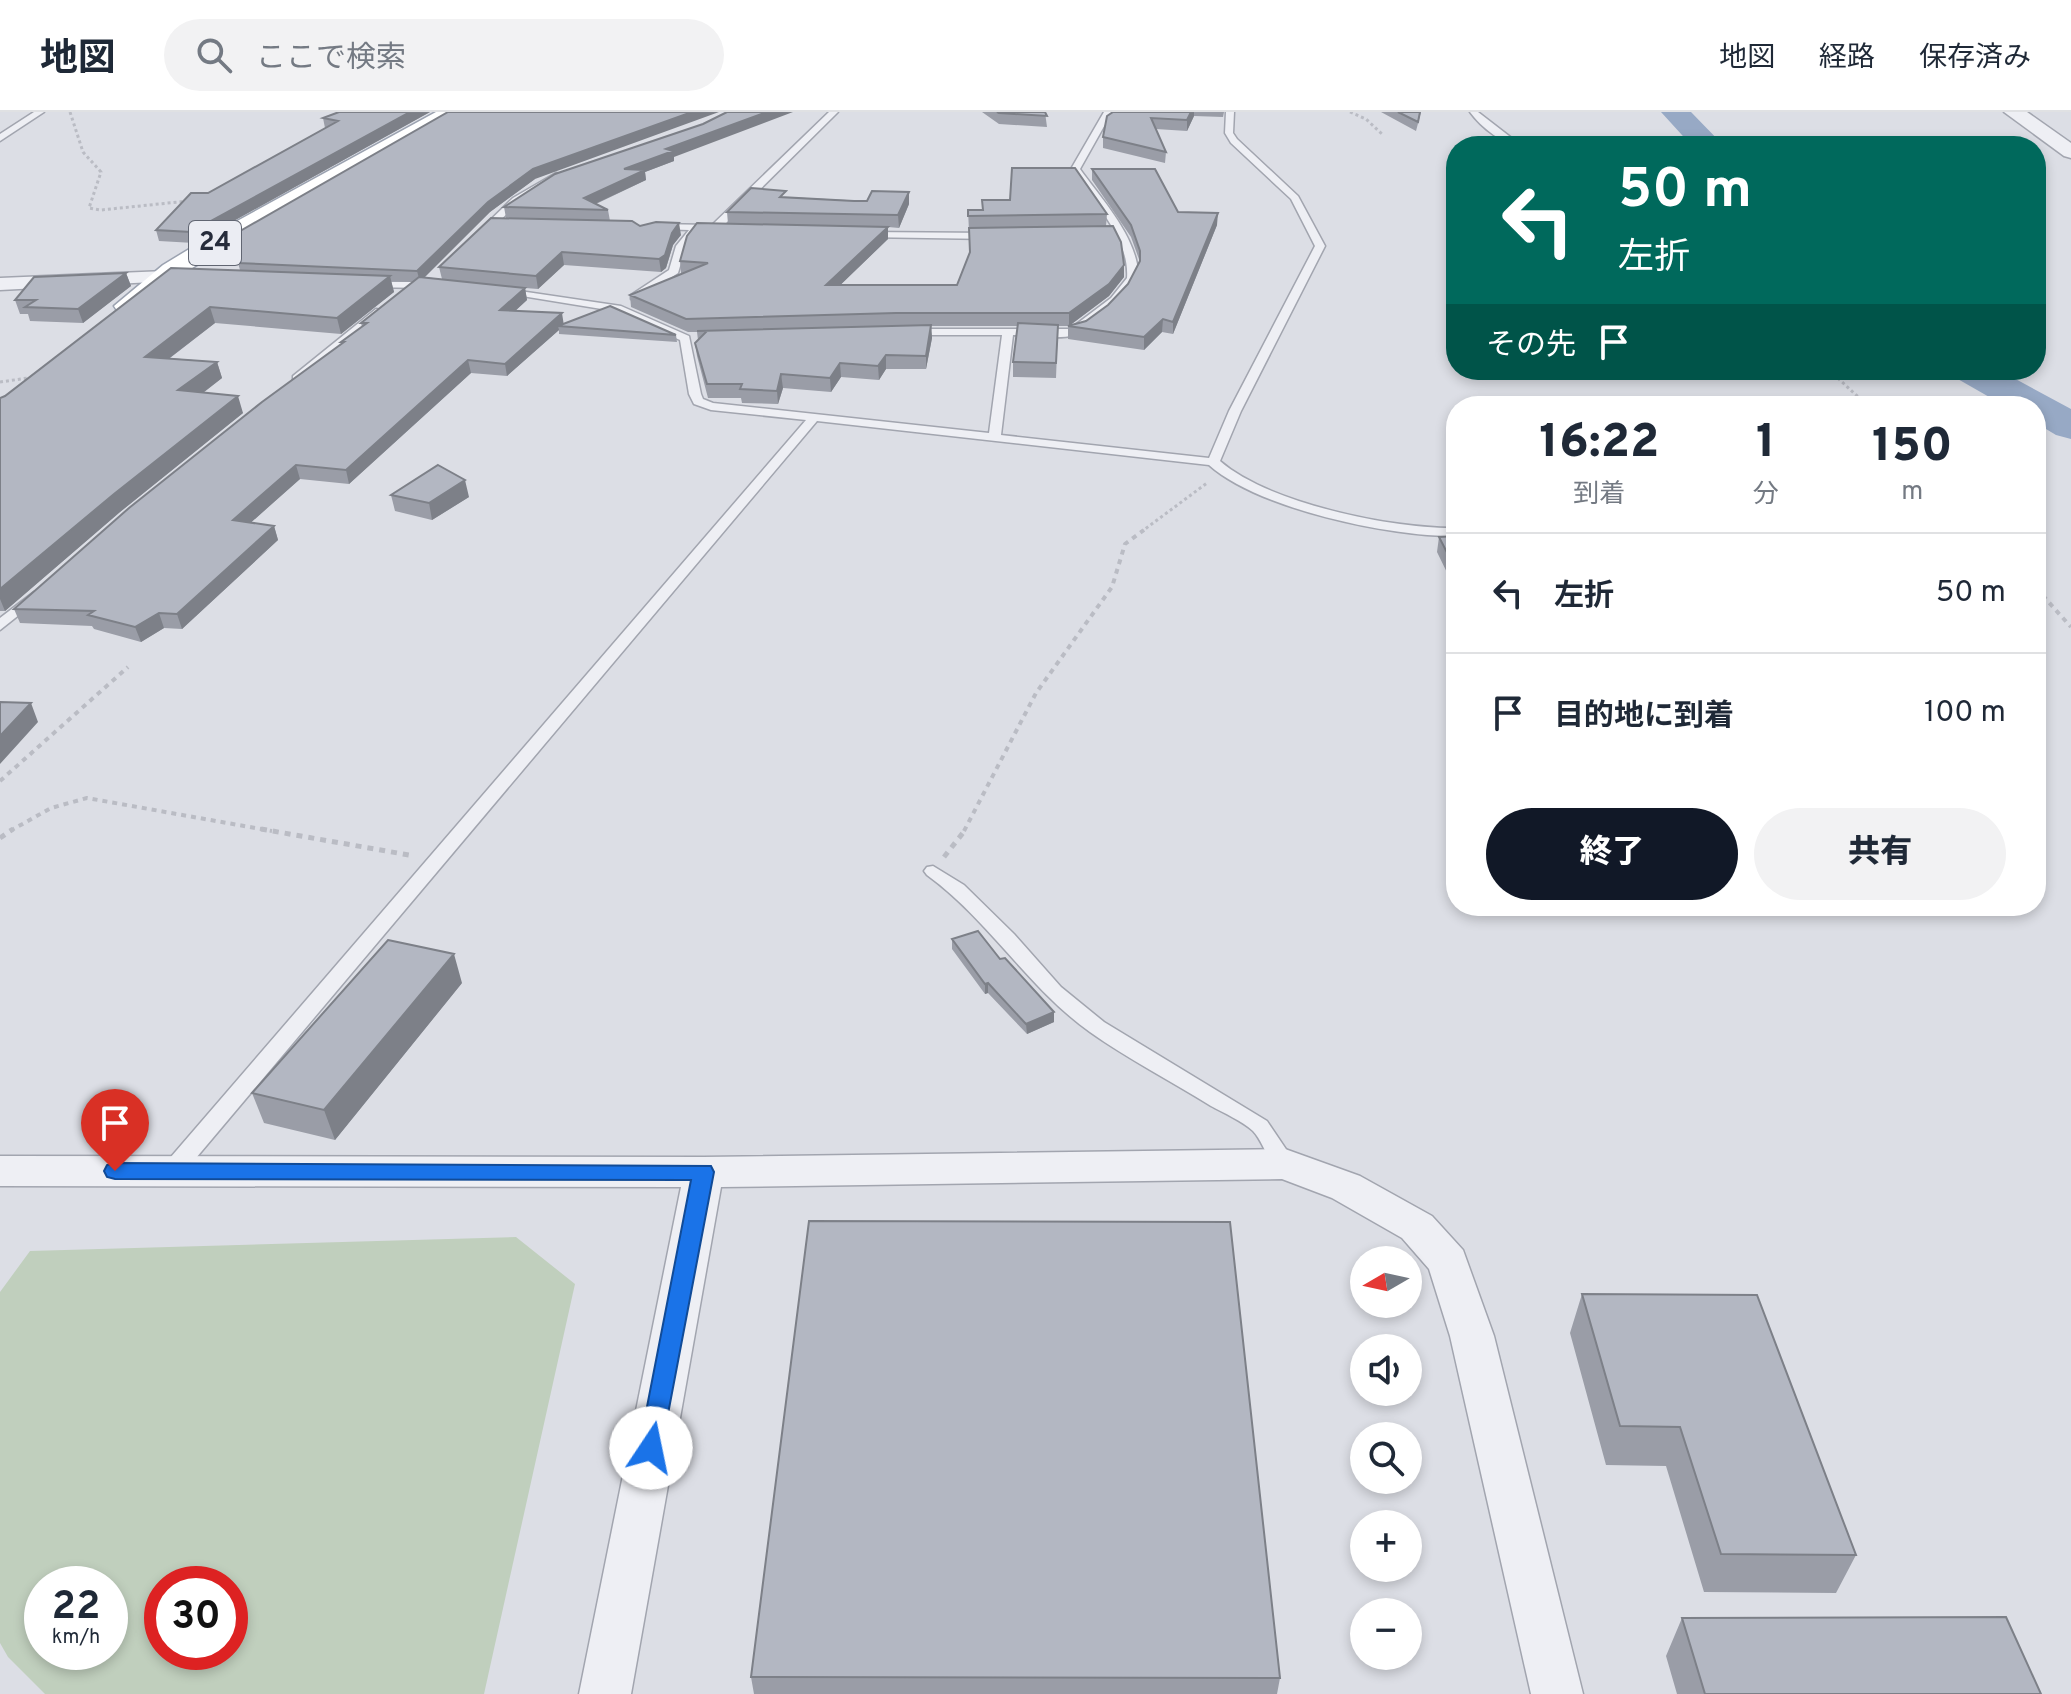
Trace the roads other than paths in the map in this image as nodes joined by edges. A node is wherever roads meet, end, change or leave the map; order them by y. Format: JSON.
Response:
{"nodes":[{"id":1,"x":40,"y":112,"type":"edge"},
{"id":2,"x":451,"y":112,"type":"edge"},
{"id":3,"x":834,"y":112,"type":"edge"},
{"id":4,"x":1108,"y":112,"type":"edge"},
{"id":5,"x":1230,"y":112,"type":"edge"},
{"id":6,"x":1474,"y":112,"type":"edge"},
{"id":7,"x":2014,"y":112,"type":"edge"},
{"id":8,"x":1506,"y":136,"type":"edge"},
{"id":9,"x":0,"y":138,"type":"edge"},
{"id":10,"x":2071,"y":152,"type":"edge"},
{"id":11,"x":576,"y":170,"type":"edge"},
{"id":12,"x":491,"y":224,"type":"junction"},
{"id":13,"x":506,"y":224,"type":"edge"},
{"id":14,"x":646,"y":226,"type":"edge"},
{"id":15,"x":696,"y":227,"type":"junction"},
{"id":16,"x":714,"y":228,"type":"junction"},
{"id":17,"x":727,"y":228,"type":"edge"},
{"id":18,"x":1118,"y":232,"type":"junction"},
{"id":19,"x":1104,"y":233,"type":"edge"},
{"id":20,"x":850,"y":235,"type":"edge"},
{"id":21,"x":1002,"y":236,"type":"edge"},
{"id":22,"x":468,"y":246,"type":"edge"},
{"id":23,"x":172,"y":277,"type":"junction"},
{"id":24,"x":434,"y":283,"type":"edge"},
{"id":25,"x":0,"y":284,"type":"edge"},
{"id":26,"x":349,"y":284,"type":"edge"},
{"id":27,"x":410,"y":287,"type":"junction"},
{"id":28,"x":497,"y":289,"type":"edge"},
{"id":29,"x":398,"y":297,"type":"edge"},
{"id":30,"x":386,"y":306,"type":"edge"},
{"id":31,"x":617,"y":308,"type":"junction"},
{"id":32,"x":106,"y":322,"type":"edge"},
{"id":33,"x":897,"y":332,"type":"edge"},
{"id":34,"x":1008,"y":332,"type":"junction"},
{"id":35,"x":699,"y":337,"type":"edge"},
{"id":36,"x":685,"y":338,"type":"junction"},
{"id":37,"x":288,"y":385,"type":"edge"},
{"id":38,"x":814,"y":418,"type":"junction"},
{"id":39,"x":994,"y":438,"type":"junction"},
{"id":40,"x":1217,"y":467,"type":"junction"},
{"id":41,"x":1446,"y":532,"type":"edge"},
{"id":42,"x":46,"y":586,"type":"edge"},
{"id":43,"x":0,"y":626,"type":"edge"},
{"id":44,"x":933,"y":871,"type":"road end"},
{"id":45,"x":1285,"y":1164,"type":"junction"},
{"id":46,"x":0,"y":1171,"type":"edge"},
{"id":47,"x":172,"y":1171,"type":"junction"},
{"id":48,"x":704,"y":1172,"type":"junction"},
{"id":49,"x":605,"y":1694,"type":"edge"},
{"id":50,"x":1557,"y":1694,"type":"edge"}],
"edges":[{"from":1,"to":9,"type":"lane"},
{"from":2,"to":23,"type":"main road","number":"24"},
{"from":3,"to":16,"type":"lane"},
{"from":4,"to":18,"type":"lane"},
{"from":5,"to":40,"type":"lane"},
{"from":6,"to":8,"type":"lane"},
{"from":7,"to":10,"type":"street"},
{"from":11,"to":12,"type":"lane"},
{"from":12,"to":13,"type":"lane"},
{"from":12,"to":22,"type":"lane"},
{"from":14,"to":15,"type":"lane"},
{"from":15,"to":16,"type":"lane"},
{"from":15,"to":31,"type":"lane"},
{"from":16,"to":17,"type":"lane"},
{"from":18,"to":19,"type":"lane"},
{"from":18,"to":34,"type":"lane"},
{"from":20,"to":21,"type":"lane"},
{"from":23,"to":25,"type":"street"},
{"from":23,"to":32,"type":"main road","number":"24"},
{"from":24,"to":27,"type":"lane"},
{"from":26,"to":27,"type":"lane"},
{"from":27,"to":29,"type":"lane"},
{"from":28,"to":31,"type":"lane"},
{"from":30,"to":37,"type":"lane"},
{"from":31,"to":36,"type":"lane"},
{"from":33,"to":34,"type":"lane"},
{"from":34,"to":39,"type":"lane"},
{"from":35,"to":36,"type":"lane"},
{"from":36,"to":38,"type":"lane"},
{"from":38,"to":39,"type":"lane"},
{"from":38,"to":47,"type":"lane"},
{"from":39,"to":40,"type":"lane"},
{"from":40,"to":41,"type":"lane"},
{"from":42,"to":43,"type":"lane"},
{"from":44,"to":45,"type":"lane"},
{"from":45,"to":48,"type":"street"},
{"from":45,"to":50,"type":"street"},
{"from":46,"to":47,"type":"street"},
{"from":47,"to":48,"type":"street"},
{"from":48,"to":49,"type":"street"}]}
